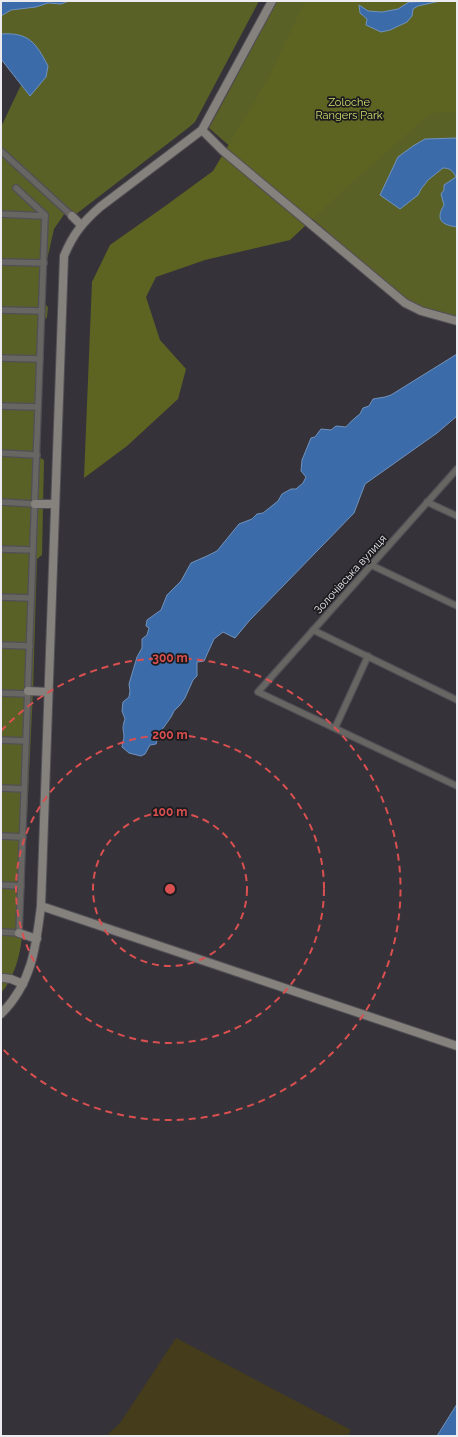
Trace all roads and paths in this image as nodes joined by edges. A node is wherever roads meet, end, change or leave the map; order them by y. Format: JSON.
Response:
{"nodes":[{"id":1,"x":272,"y":1,"type":"edge"},
{"id":2,"x":202,"y":130,"type":"junction"},
{"id":3,"x":1,"y":152,"type":"edge"},
{"id":4,"x":16,"y":188,"type":"dead end"},
{"id":5,"x":1,"y":214,"type":"edge"},
{"id":6,"x":46,"y":216,"type":"junction"},
{"id":7,"x":72,"y":216,"type":"joint"},
{"id":8,"x":81,"y":225,"type":"junction"},
{"id":9,"x":1,"y":262,"type":"edge"},
{"id":10,"x":44,"y":263,"type":"junction"},
{"id":11,"x":1,"y":310,"type":"edge"},
{"id":12,"x":42,"y":311,"type":"junction"},
{"id":13,"x":457,"y":321,"type":"edge"},
{"id":14,"x":1,"y":358,"type":"edge"},
{"id":15,"x":40,"y":359,"type":"junction"},
{"id":16,"x":1,"y":406,"type":"edge"},
{"id":17,"x":38,"y":407,"type":"junction"},
{"id":18,"x":1,"y":454,"type":"edge"},
{"id":19,"x":37,"y":455,"type":"junction"},
{"id":20,"x":457,"y":468,"type":"edge"},
{"id":21,"x":1,"y":502,"type":"edge"},
{"id":22,"x":427,"y":502,"type":"junction"},
{"id":23,"x":35,"y":504,"type":"junction"},
{"id":24,"x":55,"y":504,"type":"junction"},
{"id":25,"x":457,"y":516,"type":"edge"},
{"id":26,"x":1,"y":548,"type":"edge"},
{"id":27,"x":33,"y":550,"type":"junction"},
{"id":28,"x":371,"y":565,"type":"junction"},
{"id":29,"x":1,"y":597,"type":"edge"},
{"id":30,"x":31,"y":598,"type":"junction"},
{"id":31,"x":457,"y":606,"type":"edge"},
{"id":32,"x":314,"y":630,"type":"junction"},
{"id":33,"x":1,"y":645,"type":"edge"},
{"id":34,"x":30,"y":646,"type":"junction"},
{"id":35,"x":368,"y":656,"type":"junction"},
{"id":36,"x":28,"y":692,"type":"junction"},
{"id":37,"x":48,"y":692,"type":"junction"},
{"id":38,"x":1,"y":693,"type":"edge"},
{"id":39,"x":457,"y":700,"type":"edge"},
{"id":40,"x":335,"y":728,"type":"junction"},
{"id":41,"x":1,"y":740,"type":"edge"},
{"id":42,"x":26,"y":741,"type":"junction"},
{"id":43,"x":457,"y":786,"type":"edge"},
{"id":44,"x":1,"y":788,"type":"edge"},
{"id":45,"x":24,"y":789,"type":"junction"},
{"id":46,"x":1,"y":836,"type":"edge"},
{"id":47,"x":22,"y":837,"type":"junction"},
{"id":48,"x":1,"y":885,"type":"edge"},
{"id":49,"x":21,"y":886,"type":"junction"},
{"id":50,"x":41,"y":906,"type":"junction"},
{"id":51,"x":1,"y":932,"type":"edge"},
{"id":52,"x":19,"y":933,"type":"junction"},
{"id":53,"x":37,"y":940,"type":"junction"},
{"id":54,"x":2,"y":980,"type":"edge"},
{"id":55,"x":23,"y":984,"type":"junction"},
{"id":56,"x":1,"y":1014,"type":"edge"},
{"id":57,"x":457,"y":1046,"type":"edge"}],
"edges":[{"from":1,"to":2,"type":"street"},
{"from":2,"to":8,"type":"street"},
{"from":2,"to":13,"type":"street"},
{"from":3,"to":7,"type":"street"},
{"from":4,"to":6,"type":"street"},
{"from":5,"to":6,"type":"street"},
{"from":6,"to":10,"type":"street"},
{"from":7,"to":8,"type":"street"},
{"from":8,"to":24,"type":"street"},
{"from":9,"to":10,"type":"street"},
{"from":10,"to":12,"type":"street"},
{"from":11,"to":12,"type":"street"},
{"from":12,"to":15,"type":"street"},
{"from":14,"to":15,"type":"street"},
{"from":15,"to":17,"type":"street"},
{"from":16,"to":17,"type":"street"},
{"from":17,"to":19,"type":"street"},
{"from":18,"to":19,"type":"street"},
{"from":19,"to":23,"type":"street"},
{"from":20,"to":22,"type":"street","name":"Золочівська вулиця"},
{"from":21,"to":23,"type":"street"},
{"from":22,"to":25,"type":"street"},
{"from":22,"to":28,"type":"street","name":"Золочівська вулиця"},
{"from":23,"to":24,"type":"street"},
{"from":23,"to":27,"type":"street"},
{"from":24,"to":37,"type":"street"},
{"from":26,"to":27,"type":"street"},
{"from":27,"to":30,"type":"street"},
{"from":28,"to":31,"type":"street"},
{"from":28,"to":32,"type":"street","name":"Золочівська вулиця"},
{"from":29,"to":30,"type":"street"},
{"from":30,"to":34,"type":"street"},
{"from":32,"to":35,"type":"street"},
{"from":32,"to":40,"type":"street","name":"Золочівська вулиця"},
{"from":33,"to":34,"type":"street"},
{"from":34,"to":36,"type":"street"},
{"from":35,"to":39,"type":"street"},
{"from":35,"to":40,"type":"street"},
{"from":36,"to":37,"type":"street"},
{"from":36,"to":38,"type":"street"},
{"from":36,"to":42,"type":"street"},
{"from":37,"to":50,"type":"street"},
{"from":40,"to":43,"type":"street"},
{"from":41,"to":42,"type":"street"},
{"from":42,"to":45,"type":"street"},
{"from":44,"to":45,"type":"street"},
{"from":45,"to":47,"type":"street"},
{"from":46,"to":47,"type":"street"},
{"from":47,"to":49,"type":"street"},
{"from":48,"to":49,"type":"street"},
{"from":49,"to":52,"type":"street"},
{"from":50,"to":53,"type":"street"},
{"from":50,"to":57,"type":"street"},
{"from":51,"to":52,"type":"street"},
{"from":52,"to":53,"type":"street"},
{"from":53,"to":55,"type":"street"},
{"from":54,"to":55,"type":"street"},
{"from":55,"to":56,"type":"street"}]}
